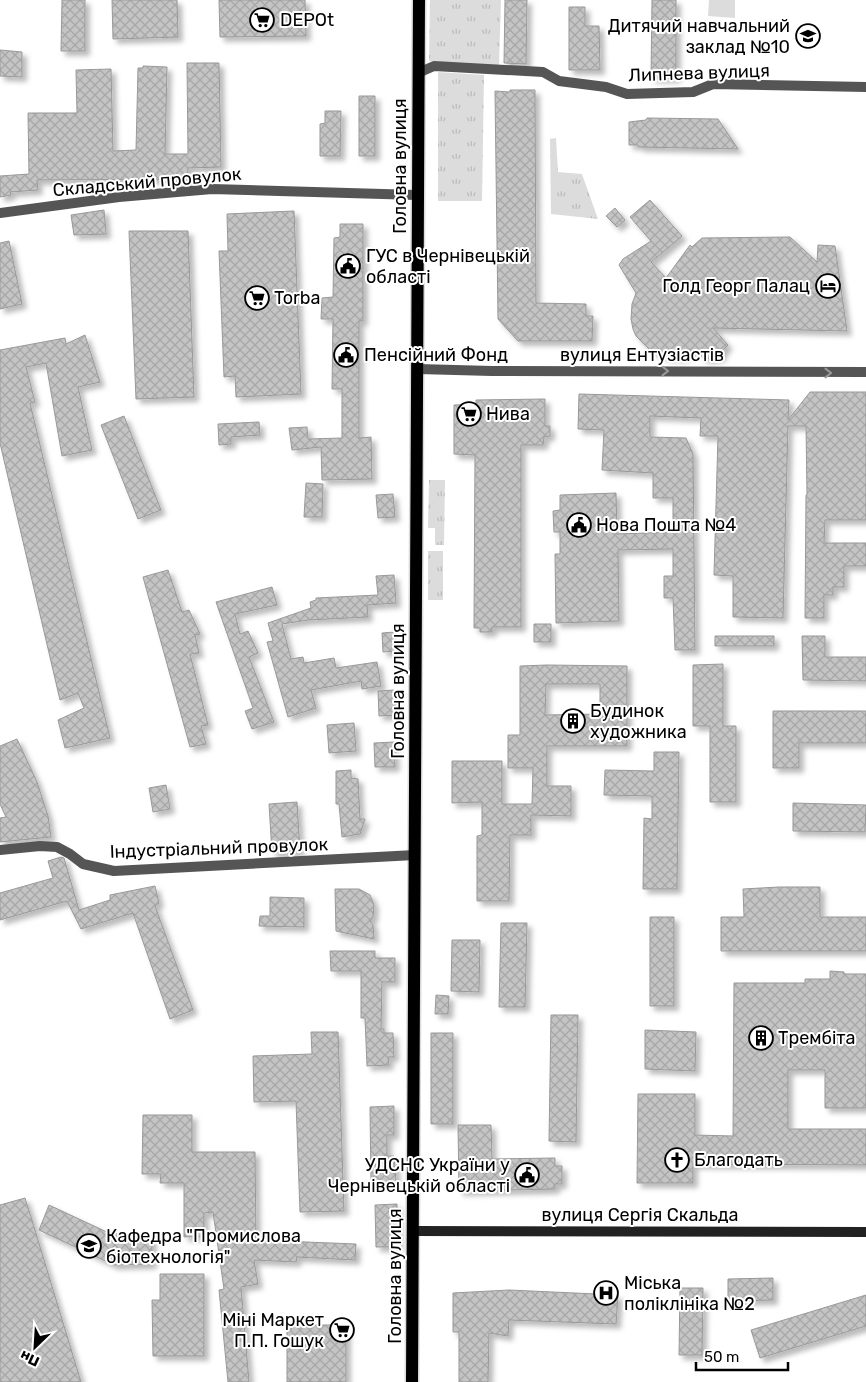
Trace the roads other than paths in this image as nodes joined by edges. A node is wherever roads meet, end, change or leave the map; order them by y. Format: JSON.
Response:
{"nodes":[{"id":1,"x":419,"y":0,"type":"edge"},
{"id":2,"x":418,"y":73,"type":"junction"},
{"id":3,"x":866,"y":87,"type":"edge"},
{"id":4,"x":417,"y":195,"type":"junction"},
{"id":5,"x":0,"y":213,"type":"edge"},
{"id":6,"x":418,"y":369,"type":"junction"},
{"id":7,"x":866,"y":372,"type":"edge"},
{"id":8,"x":0,"y":850,"type":"edge"},
{"id":9,"x":415,"y":855,"type":"junction"},
{"id":10,"x":413,"y":1230,"type":"junction"},
{"id":11,"x":866,"y":1232,"type":"edge"},
{"id":12,"x":412,"y":1382,"type":"edge"}],
"edges":[{"from":1,"to":2,"type":"main road","name":"Головна вулиця"},
{"from":2,"to":3,"type":"street","name":"Липнева вулиця"},
{"from":2,"to":4,"type":"main road","name":"Головна вулиця"},
{"from":4,"to":5,"type":"street","name":"Складський провулок"},
{"from":4,"to":6,"type":"main road","name":"Головна вулиця"},
{"from":6,"to":7,"type":"street","name":"вулиця Ентузіастів","one_way":true},
{"from":6,"to":9,"type":"main road","name":"Головна вулиця"},
{"from":8,"to":9,"type":"street","name":"Індустріальний провулок"},
{"from":9,"to":10,"type":"main road","name":"Головна вулиця"},
{"from":10,"to":11,"type":"main road","name":"вулиця Сергія Скальда"},
{"from":10,"to":12,"type":"main road","name":"Головна вулиця"}]}
